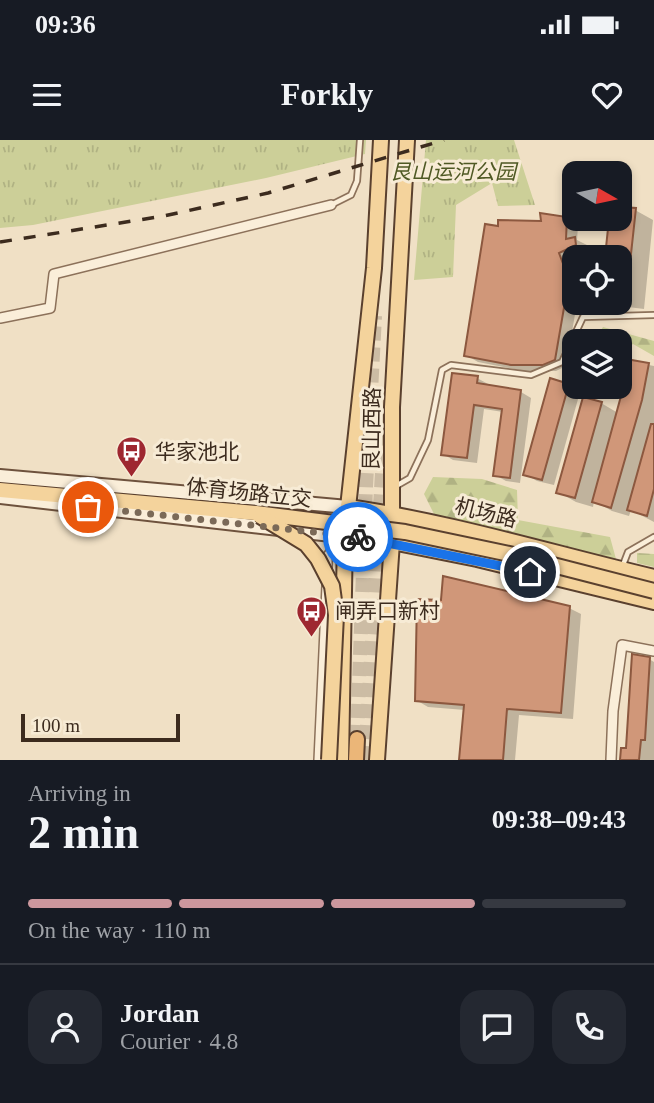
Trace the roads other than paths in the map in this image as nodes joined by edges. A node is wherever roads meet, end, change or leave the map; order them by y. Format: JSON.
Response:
{"nodes":[{"id":1,"x":360,"y":140,"type":"edge"},
{"id":2,"x":381,"y":140,"type":"edge"},
{"id":3,"x":407,"y":140,"type":"edge"},
{"id":4,"x":331,"y":205,"type":"joint"},
{"id":5,"x":654,"y":315,"type":"edge"},
{"id":6,"x":0,"y":318,"type":"edge"},
{"id":7,"x":0,"y":476,"type":"edge"},
{"id":8,"x":392,"y":488,"type":"junction"},
{"id":9,"x":0,"y":490,"type":"edge"},
{"id":10,"x":0,"y":497,"type":"edge"},
{"id":11,"x":348,"y":507,"type":"junction"},
{"id":12,"x":256,"y":513,"type":"junction"},
{"id":13,"x":391,"y":513,"type":"junction"},
{"id":14,"x":345,"y":535,"type":"junction"},
{"id":15,"x":654,"y":537,"type":"edge"},
{"id":16,"x":392,"y":542,"type":"junction"},
{"id":17,"x":621,"y":569,"type":"junction"},
{"id":18,"x":654,"y":578,"type":"edge"},
{"id":19,"x":654,"y":592,"type":"edge"},
{"id":20,"x":654,"y":603,"type":"edge"},
{"id":21,"x":654,"y":651,"type":"edge"},
{"id":22,"x":357,"y":739,"type":"tunnel mouth"},
{"id":23,"x":319,"y":760,"type":"edge"},
{"id":24,"x":329,"y":760,"type":"edge"},
{"id":25,"x":341,"y":760,"type":"edge"},
{"id":26,"x":356,"y":760,"type":"edge"},
{"id":27,"x":377,"y":760,"type":"edge"},
{"id":28,"x":611,"y":760,"type":"edge"}],
"edges":[{"from":1,"to":4,"type":"lane"},
{"from":2,"to":11,"type":"main road","name":"艮山西路"},
{"from":3,"to":8,"type":"main road","name":"艮山西路"},
{"from":4,"to":6,"type":"street"},
{"from":5,"to":8,"type":"lane"},
{"from":7,"to":11,"type":"main road"},
{"from":8,"to":13,"type":"main road","name":"艮山西路"},
{"from":9,"to":12,"type":"main road","name":"体育场路立交"},
{"from":10,"to":14,"type":"main road"},
{"from":11,"to":13,"type":"main road","name":"机场路"},
{"from":11,"to":14,"type":"main road","name":"艮山西路"},
{"from":12,"to":19,"type":"main road","name":"体育场路立交","bridge":true},
{"from":12,"to":24,"type":"main road","bridge":true},
{"from":13,"to":16,"type":"main road","name":"艮山西路"},
{"from":13,"to":17,"type":"main road","name":"机场路"},
{"from":14,"to":16,"type":"main road"},
{"from":14,"to":23,"type":"street","name":"艮山西路"},
{"from":14,"to":25,"type":"main road","name":"艮山西路"},
{"from":15,"to":17,"type":"lane"},
{"from":16,"to":20,"type":"main road"},
{"from":16,"to":27,"type":"main road","name":"艮山西路"},
{"from":17,"to":18,"type":"main road","name":"机场路"},
{"from":21,"to":28,"type":"street"},
{"from":22,"to":26,"type":"highway"}]}
